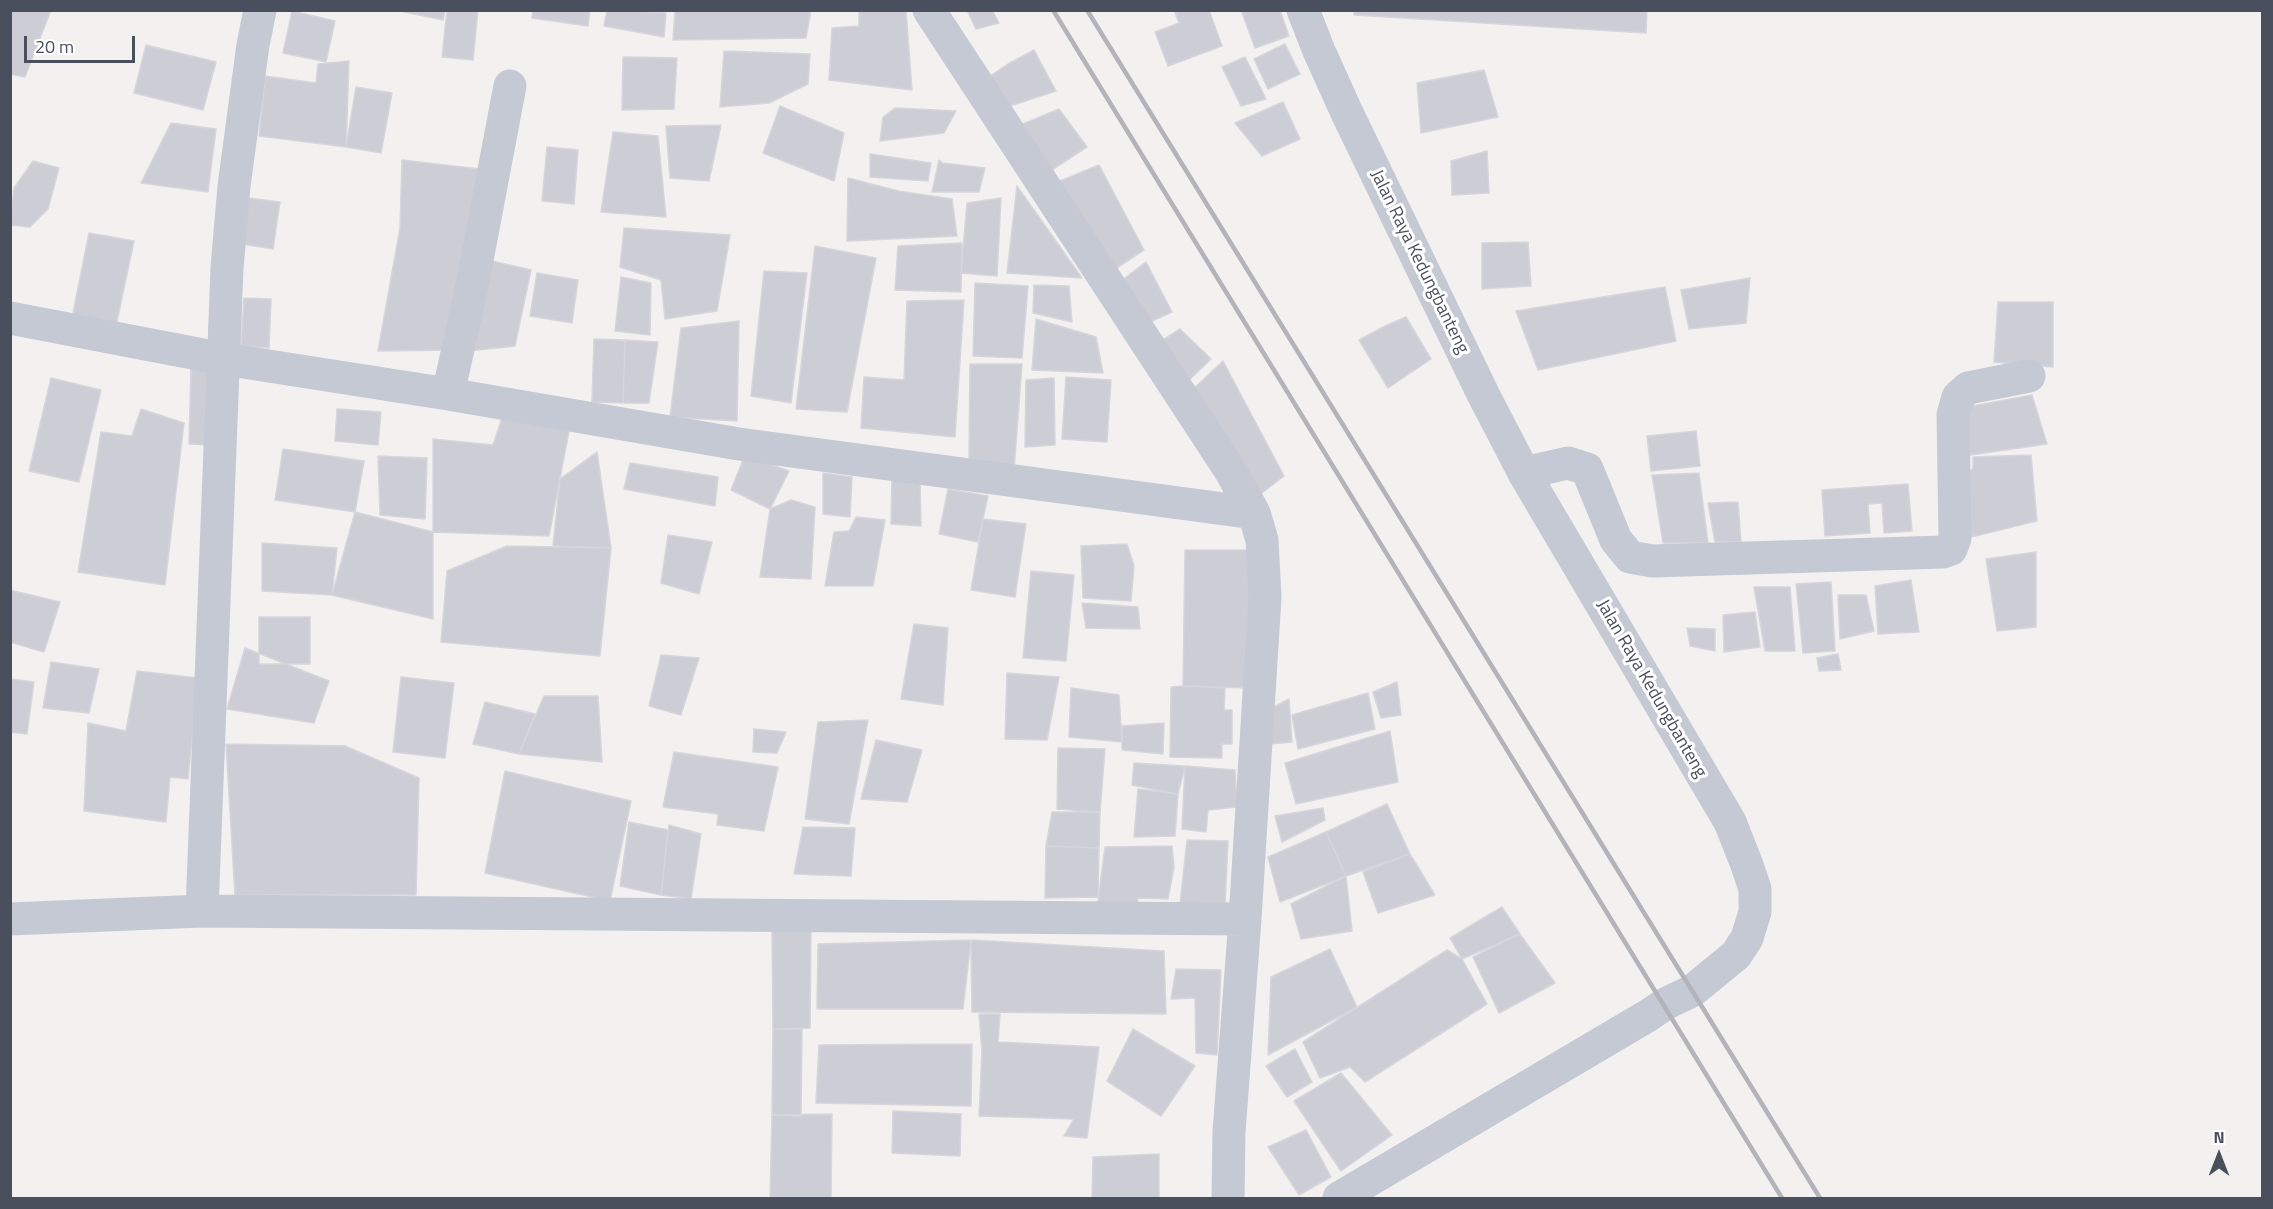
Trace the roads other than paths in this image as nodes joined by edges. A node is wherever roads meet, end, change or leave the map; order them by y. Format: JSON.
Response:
{"nodes":[{"id":1,"x":260,"y":10,"type":"edge"},
{"id":2,"x":929,"y":10,"type":"edge"},
{"id":3,"x":1303,"y":10,"type":"edge"},
{"id":4,"x":510,"y":86,"type":"dead end"},
{"id":5,"x":10,"y":318,"type":"edge"},
{"id":6,"x":224,"y":359,"type":"junction"},
{"id":7,"x":2029,"y":376,"type":"dead end"},
{"id":8,"x":448,"y":394,"type":"junction"},
{"id":9,"x":1524,"y":473,"type":"junction"},
{"id":10,"x":1254,"y":513,"type":"junction"},
{"id":11,"x":202,"y":911,"type":"junction"},
{"id":12,"x":10,"y":919,"type":"edge"},
{"id":13,"x":1245,"y":920,"type":"junction"},
{"id":14,"x":1228,"y":1198,"type":"edge"},
{"id":15,"x":1339,"y":1198,"type":"edge"}],
"edges":[{"from":1,"to":6,"type":"street"},
{"from":2,"to":10,"type":"street"},
{"from":3,"to":9,"type":"street","name":"Jalan Raya Kedungbanteng"},
{"from":4,"to":8,"type":"street"},
{"from":5,"to":6,"type":"street"},
{"from":6,"to":8,"type":"street"},
{"from":6,"to":11,"type":"street"},
{"from":7,"to":9,"type":"street"},
{"from":8,"to":10,"type":"street"},
{"from":9,"to":15,"type":"street","name":"Jalan Raya Kedungbanteng"},
{"from":10,"to":13,"type":"street"},
{"from":11,"to":12,"type":"street"},
{"from":11,"to":13,"type":"street"},
{"from":13,"to":14,"type":"street"}]}
